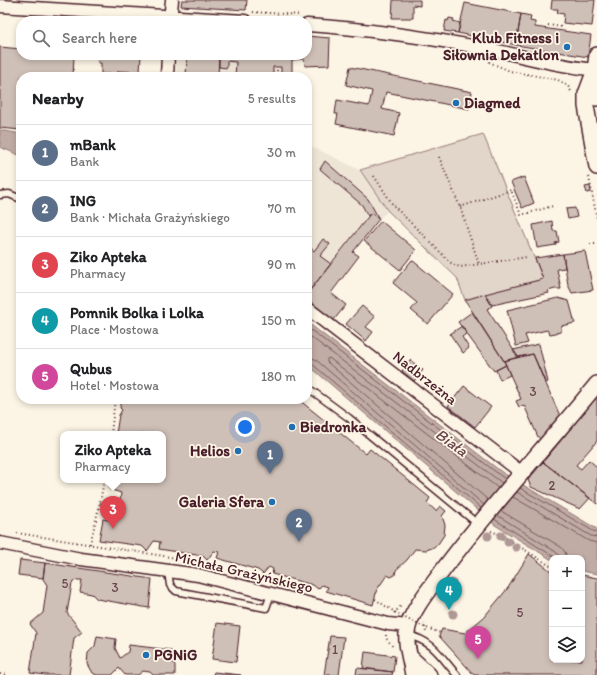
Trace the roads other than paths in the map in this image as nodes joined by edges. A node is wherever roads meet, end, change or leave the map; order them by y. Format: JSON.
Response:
{"nodes":[{"id":1,"x":172,"y":0,"type":"edge"},
{"id":2,"x":0,"y":6,"type":"edge"},
{"id":3,"x":142,"y":16,"type":"edge"},
{"id":4,"x":171,"y":16,"type":"edge"},
{"id":5,"x":312,"y":25,"type":"edge"},
{"id":6,"x":597,"y":55,"type":"edge"},
{"id":7,"x":168,"y":60,"type":"edge"},
{"id":8,"x":596,"y":70,"type":"edge"},
{"id":9,"x":167,"y":72,"type":"edge"},
{"id":10,"x":597,"y":98,"type":"edge"},
{"id":11,"x":597,"y":167,"type":"edge"},
{"id":12,"x":0,"y":195,"type":"edge"},
{"id":13,"x":16,"y":196,"type":"edge"},
{"id":14,"x":312,"y":312,"type":"edge"},
{"id":15,"x":597,"y":384,"type":"edge"},
{"id":16,"x":312,"y":391,"type":"edge"},
{"id":17,"x":520,"y":477,"type":"junction"},
{"id":18,"x":484,"y":526,"type":"junction"},
{"id":19,"x":0,"y":543,"type":"edge"},
{"id":20,"x":168,"y":571,"type":"junction"},
{"id":21,"x":271,"y":594,"type":"junction"},
{"id":22,"x":407,"y":631,"type":"junction"},
{"id":23,"x":410,"y":657,"type":"junction"},
{"id":24,"x":413,"y":675,"type":"edge"},
{"id":25,"x":429,"y":675,"type":"edge"},
{"id":26,"x":458,"y":675,"type":"edge"}],
"edges":[{"from":1,"to":4,"type":"street"},
{"from":2,"to":3,"type":"street"},
{"from":5,"to":8,"type":"street"},
{"from":6,"to":8,"type":"street"},
{"from":7,"to":9,"type":"street"},
{"from":8,"to":10,"type":"street"},
{"from":8,"to":11,"type":"street"},
{"from":12,"to":13,"type":"lane"},
{"from":14,"to":17,"type":"street","name":"Nadbrzeżna"},
{"from":15,"to":17,"type":"street"},
{"from":16,"to":18,"type":"lane"},
{"from":17,"to":18,"type":"street"},
{"from":18,"to":22,"type":"street"},
{"from":19,"to":20,"type":"street","name":"Michała Grażyńskiego"},
{"from":20,"to":21,"type":"street","name":"Michała Grażyńskiego"},
{"from":20,"to":21,"type":"lane"},
{"from":21,"to":22,"type":"street","name":"Michała Grażyńskiego"},
{"from":22,"to":23,"type":"street"},
{"from":22,"to":26,"type":"lane"},
{"from":23,"to":24,"type":"street"},
{"from":23,"to":25,"type":"street"}]}
